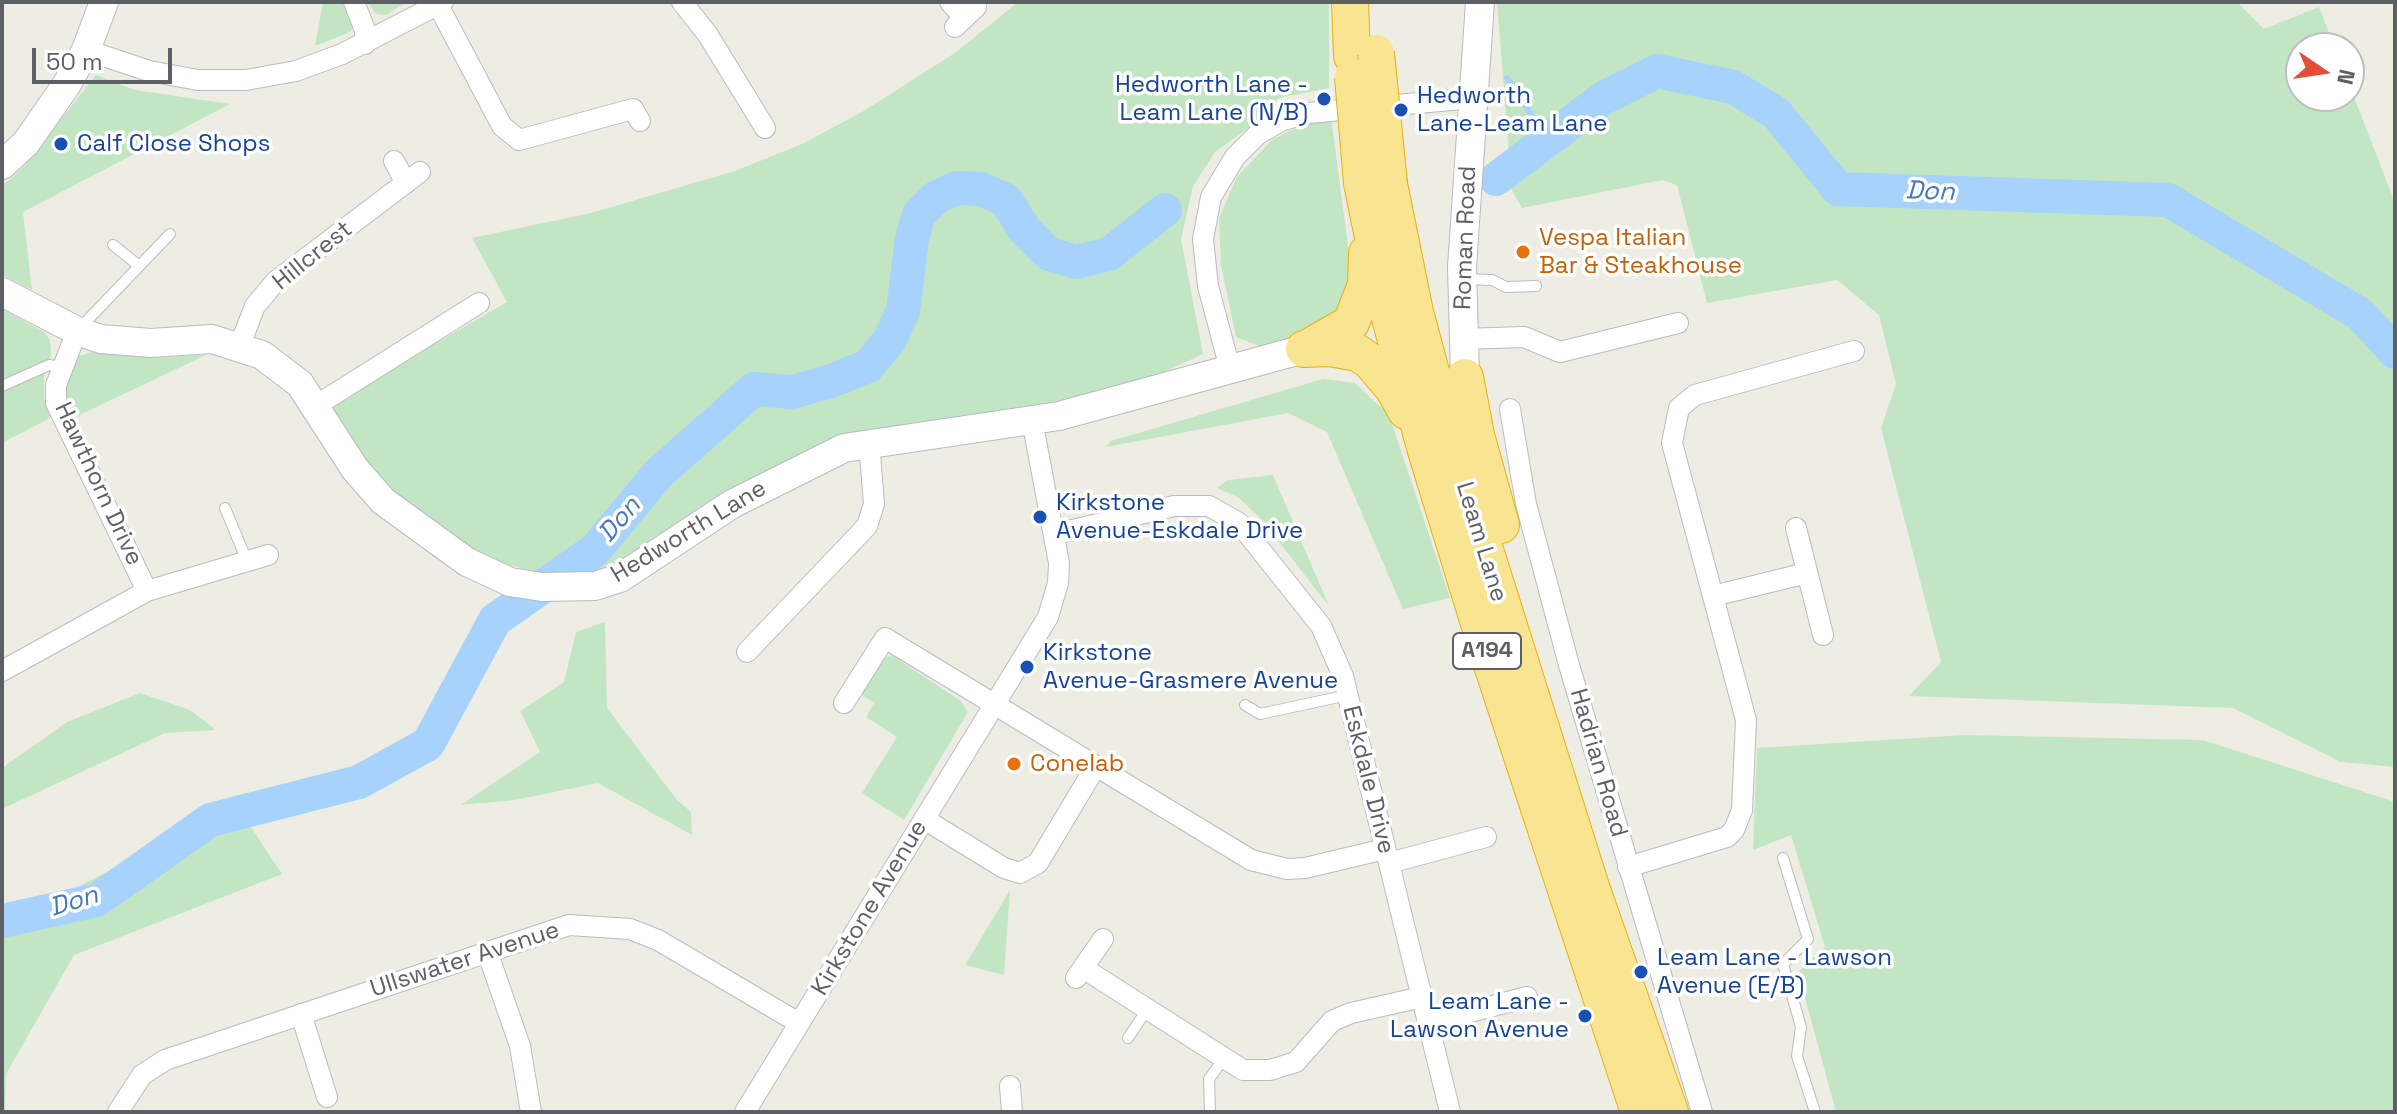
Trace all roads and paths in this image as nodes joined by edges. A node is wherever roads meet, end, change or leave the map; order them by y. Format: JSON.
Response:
{"nodes":[{"id":1,"x":104,"y":2,"type":"edge"},
{"id":2,"x":354,"y":2,"type":"edge"},
{"id":3,"x":682,"y":2,"type":"edge"},
{"id":4,"x":950,"y":2,"type":"edge"},
{"id":5,"x":1350,"y":2,"type":"edge"},
{"id":6,"x":1374,"y":2,"type":"edge"},
{"id":7,"x":1480,"y":2,"type":"edge"},
{"id":8,"x":441,"y":3,"type":"edge"},
{"id":9,"x":965,"y":17,"type":"dead end"},
{"id":10,"x":365,"y":44,"type":"junction"},
{"id":11,"x":86,"y":50,"type":"junction"},
{"id":12,"x":1364,"y":54,"type":"junction"},
{"id":13,"x":1473,"y":98,"type":"junction"},
{"id":14,"x":640,"y":121,"type":"dead end"},
{"id":15,"x":765,"y":128,"type":"dead end"},
{"id":16,"x":394,"y":161,"type":"dead end"},
{"id":17,"x":2,"y":165,"type":"edge"},
{"id":18,"x":1373,"y":193,"type":"junction"},
{"id":19,"x":170,"y":234,"type":"dead end"},
{"id":20,"x":113,"y":245,"type":"dead end"},
{"id":21,"x":138,"y":265,"type":"junction"},
{"id":22,"x":1462,"y":279,"type":"junction"},
{"id":23,"x":1536,"y":286,"type":"dead end"},
{"id":24,"x":2,"y":292,"type":"edge"},
{"id":25,"x":479,"y":303,"type":"dead end"},
{"id":26,"x":1678,"y":323,"type":"dead end"},
{"id":27,"x":77,"y":331,"type":"junction"},
{"id":28,"x":1463,"y":339,"type":"junction"},
{"id":29,"x":240,"y":345,"type":"junction"},
{"id":30,"x":1304,"y":349,"type":"junction"},
{"id":31,"x":1854,"y":351,"type":"dead end"},
{"id":32,"x":62,"y":367,"type":"junction"},
{"id":33,"x":1230,"y":369,"type":"junction"},
{"id":34,"x":1465,"y":377,"type":"joint"},
{"id":35,"x":2,"y":386,"type":"edge"},
{"id":36,"x":317,"y":405,"type":"junction"},
{"id":37,"x":1510,"y":409,"type":"dead end"},
{"id":38,"x":1032,"y":420,"type":"junction"},
{"id":39,"x":869,"y":442,"type":"junction"},
{"id":40,"x":1426,"y":451,"type":"junction"},
{"id":41,"x":225,"y":508,"type":"dead end"},
{"id":42,"x":1796,"y":528,"type":"dead end"},
{"id":43,"x":1056,"y":534,"type":"junction"},
{"id":44,"x":268,"y":555,"type":"dead end"},
{"id":45,"x":247,"y":561,"type":"junction"},
{"id":46,"x":1807,"y":573,"type":"junction"},
{"id":47,"x":147,"y":591,"type":"junction"},
{"id":48,"x":1713,"y":596,"type":"junction"},
{"id":49,"x":1823,"y":635,"type":"dead end"},
{"id":50,"x":747,"y":652,"type":"dead end"},
{"id":51,"x":2,"y":671,"type":"edge"},
{"id":52,"x":1348,"y":695,"type":"junction"},
{"id":53,"x":844,"y":703,"type":"dead end"},
{"id":54,"x":995,"y":703,"type":"junction"},
{"id":55,"x":1245,"y":705,"type":"dead end"},
{"id":56,"x":1096,"y":766,"type":"junction"},
{"id":57,"x":924,"y":819,"type":"junction"},
{"id":58,"x":1486,"y":837,"type":"dead end"},
{"id":59,"x":1387,"y":856,"type":"junction"},
{"id":60,"x":1783,"y":858,"type":"dead end"},
{"id":61,"x":1628,"y":867,"type":"junction"},
{"id":62,"x":1591,"y":887,"type":"junction"},
{"id":63,"x":1103,"y":939,"type":"dead end"},
{"id":64,"x":487,"y":951,"type":"junction"},
{"id":65,"x":1422,"y":997,"type":"junction"},
{"id":66,"x":1527,"y":997,"type":"dead end"},
{"id":67,"x":1146,"y":1011,"type":"junction"},
{"id":68,"x":301,"y":1014,"type":"junction"},
{"id":69,"x":799,"y":1023,"type":"junction"},
{"id":70,"x":1428,"y":1023,"type":"junction"},
{"id":71,"x":1128,"y":1038,"type":"dead end"},
{"id":72,"x":1223,"y":1060,"type":"junction"},
{"id":73,"x":1010,"y":1086,"type":"dead end"},
{"id":74,"x":327,"y":1097,"type":"dead end"},
{"id":75,"x":118,"y":1112,"type":"edge"},
{"id":76,"x":531,"y":1112,"type":"edge"},
{"id":77,"x":745,"y":1112,"type":"edge"},
{"id":78,"x":1012,"y":1112,"type":"edge"},
{"id":79,"x":1210,"y":1112,"type":"edge"},
{"id":80,"x":1450,"y":1112,"type":"edge"},
{"id":81,"x":1639,"y":1112,"type":"edge"},
{"id":82,"x":1670,"y":1112,"type":"edge"},
{"id":83,"x":1702,"y":1112,"type":"edge"},
{"id":84,"x":1815,"y":1112,"type":"edge"}],
"edges":[{"from":1,"to":11,"type":"street"},
{"from":2,"to":10,"type":"street"},
{"from":3,"to":15,"type":"street"},
{"from":4,"to":9,"type":"street"},
{"from":5,"to":12,"type":"highway","name":"Leam Lane","number":"A194"},
{"from":6,"to":12,"type":"highway","name":"Leam Lane","number":"A194"},
{"from":7,"to":13,"type":"street","name":"Roman Road"},
{"from":8,"to":10,"type":"street"},
{"from":8,"to":14,"type":"street"},
{"from":10,"to":11,"type":"street"},
{"from":11,"to":17,"type":"street"},
{"from":12,"to":18,"type":"highway","name":"Leam Lane","number":"A194","bridge":true},
{"from":13,"to":22,"type":"street","name":"Roman Road"},
{"from":13,"to":33,"type":"street"},
{"from":16,"to":29,"type":"street","name":"Hillcrest"},
{"from":18,"to":30,"type":"highway","number":"A194"},
{"from":18,"to":40,"type":"highway","name":"Leam Lane","number":"A194"},
{"from":18,"to":62,"type":"highway","name":"Leam Lane","number":"A194"},
{"from":19,"to":21,"type":"lane"},
{"from":20,"to":21,"type":"lane"},
{"from":21,"to":27,"type":"lane"},
{"from":22,"to":23,"type":"lane"},
{"from":22,"to":28,"type":"street","name":"Roman Road"},
{"from":24,"to":27,"type":"street","name":"Hedworth Lane"},
{"from":25,"to":36,"type":"street"},
{"from":26,"to":28,"type":"street"},
{"from":27,"to":29,"type":"street","name":"Hedworth Lane"},
{"from":27,"to":32,"type":"street","name":"Hawthorn Drive"},
{"from":28,"to":34,"type":"street","name":"Roman Road"},
{"from":29,"to":36,"type":"street","name":"Hedworth Lane"},
{"from":30,"to":33,"type":"street","name":"Hedworth Lane"},
{"from":30,"to":40,"type":"highway","number":"A194"},
{"from":31,"to":48,"type":"street"},
{"from":32,"to":35,"type":"lane"},
{"from":32,"to":47,"type":"street","name":"Hawthorn Drive"},
{"from":33,"to":38,"type":"street","name":"Hedworth Lane"},
{"from":34,"to":62,"type":"highway"},
{"from":36,"to":39,"type":"street","name":"Hedworth Lane"},
{"from":37,"to":61,"type":"street","name":"Hadrian Road"},
{"from":38,"to":39,"type":"street","name":"Hedworth Lane"},
{"from":38,"to":43,"type":"street","name":"Kirkstone Avenue"},
{"from":39,"to":50,"type":"street"},
{"from":40,"to":81,"type":"highway","name":"Leam Lane","number":"A194"},
{"from":41,"to":45,"type":"lane"},
{"from":42,"to":46,"type":"street"},
{"from":43,"to":52,"type":"street","name":"Eskdale Drive"},
{"from":43,"to":54,"type":"street","name":"Kirkstone Avenue"},
{"from":44,"to":45,"type":"street","name":"Hawthorn Drive"},
{"from":45,"to":47,"type":"street","name":"Hawthorn Drive"},
{"from":46,"to":48,"type":"street"},
{"from":46,"to":49,"type":"street"},
{"from":47,"to":51,"type":"street","name":"Hawthorn Drive"},
{"from":48,"to":61,"type":"street"},
{"from":52,"to":55,"type":"lane"},
{"from":52,"to":59,"type":"street","name":"Eskdale Drive"},
{"from":53,"to":54,"type":"street"},
{"from":54,"to":56,"type":"street"},
{"from":54,"to":57,"type":"street","name":"Kirkstone Avenue"},
{"from":56,"to":57,"type":"street"},
{"from":56,"to":59,"type":"street"},
{"from":57,"to":69,"type":"street","name":"Kirkstone Avenue"},
{"from":58,"to":59,"type":"street"},
{"from":59,"to":65,"type":"street","name":"Eskdale Drive"},
{"from":60,"to":84,"type":"lane"},
{"from":61,"to":83,"type":"street","name":"Hadrian Road"},
{"from":62,"to":82,"type":"highway","name":"Leam Lane","number":"A194"},
{"from":63,"to":67,"type":"street"},
{"from":64,"to":68,"type":"street","name":"Ullswater Avenue"},
{"from":64,"to":69,"type":"street","name":"Ullswater Avenue"},
{"from":64,"to":76,"type":"street"},
{"from":65,"to":70,"type":"street","name":"Eskdale Drive"},
{"from":65,"to":72,"type":"street"},
{"from":66,"to":70,"type":"street"},
{"from":67,"to":71,"type":"lane"},
{"from":67,"to":72,"type":"street"},
{"from":68,"to":74,"type":"street"},
{"from":68,"to":75,"type":"street","name":"Ullswater Avenue"},
{"from":69,"to":77,"type":"street","name":"Kirkstone Avenue"},
{"from":70,"to":80,"type":"street","name":"Eskdale Drive"},
{"from":72,"to":79,"type":"lane"},
{"from":73,"to":78,"type":"street"}]}
